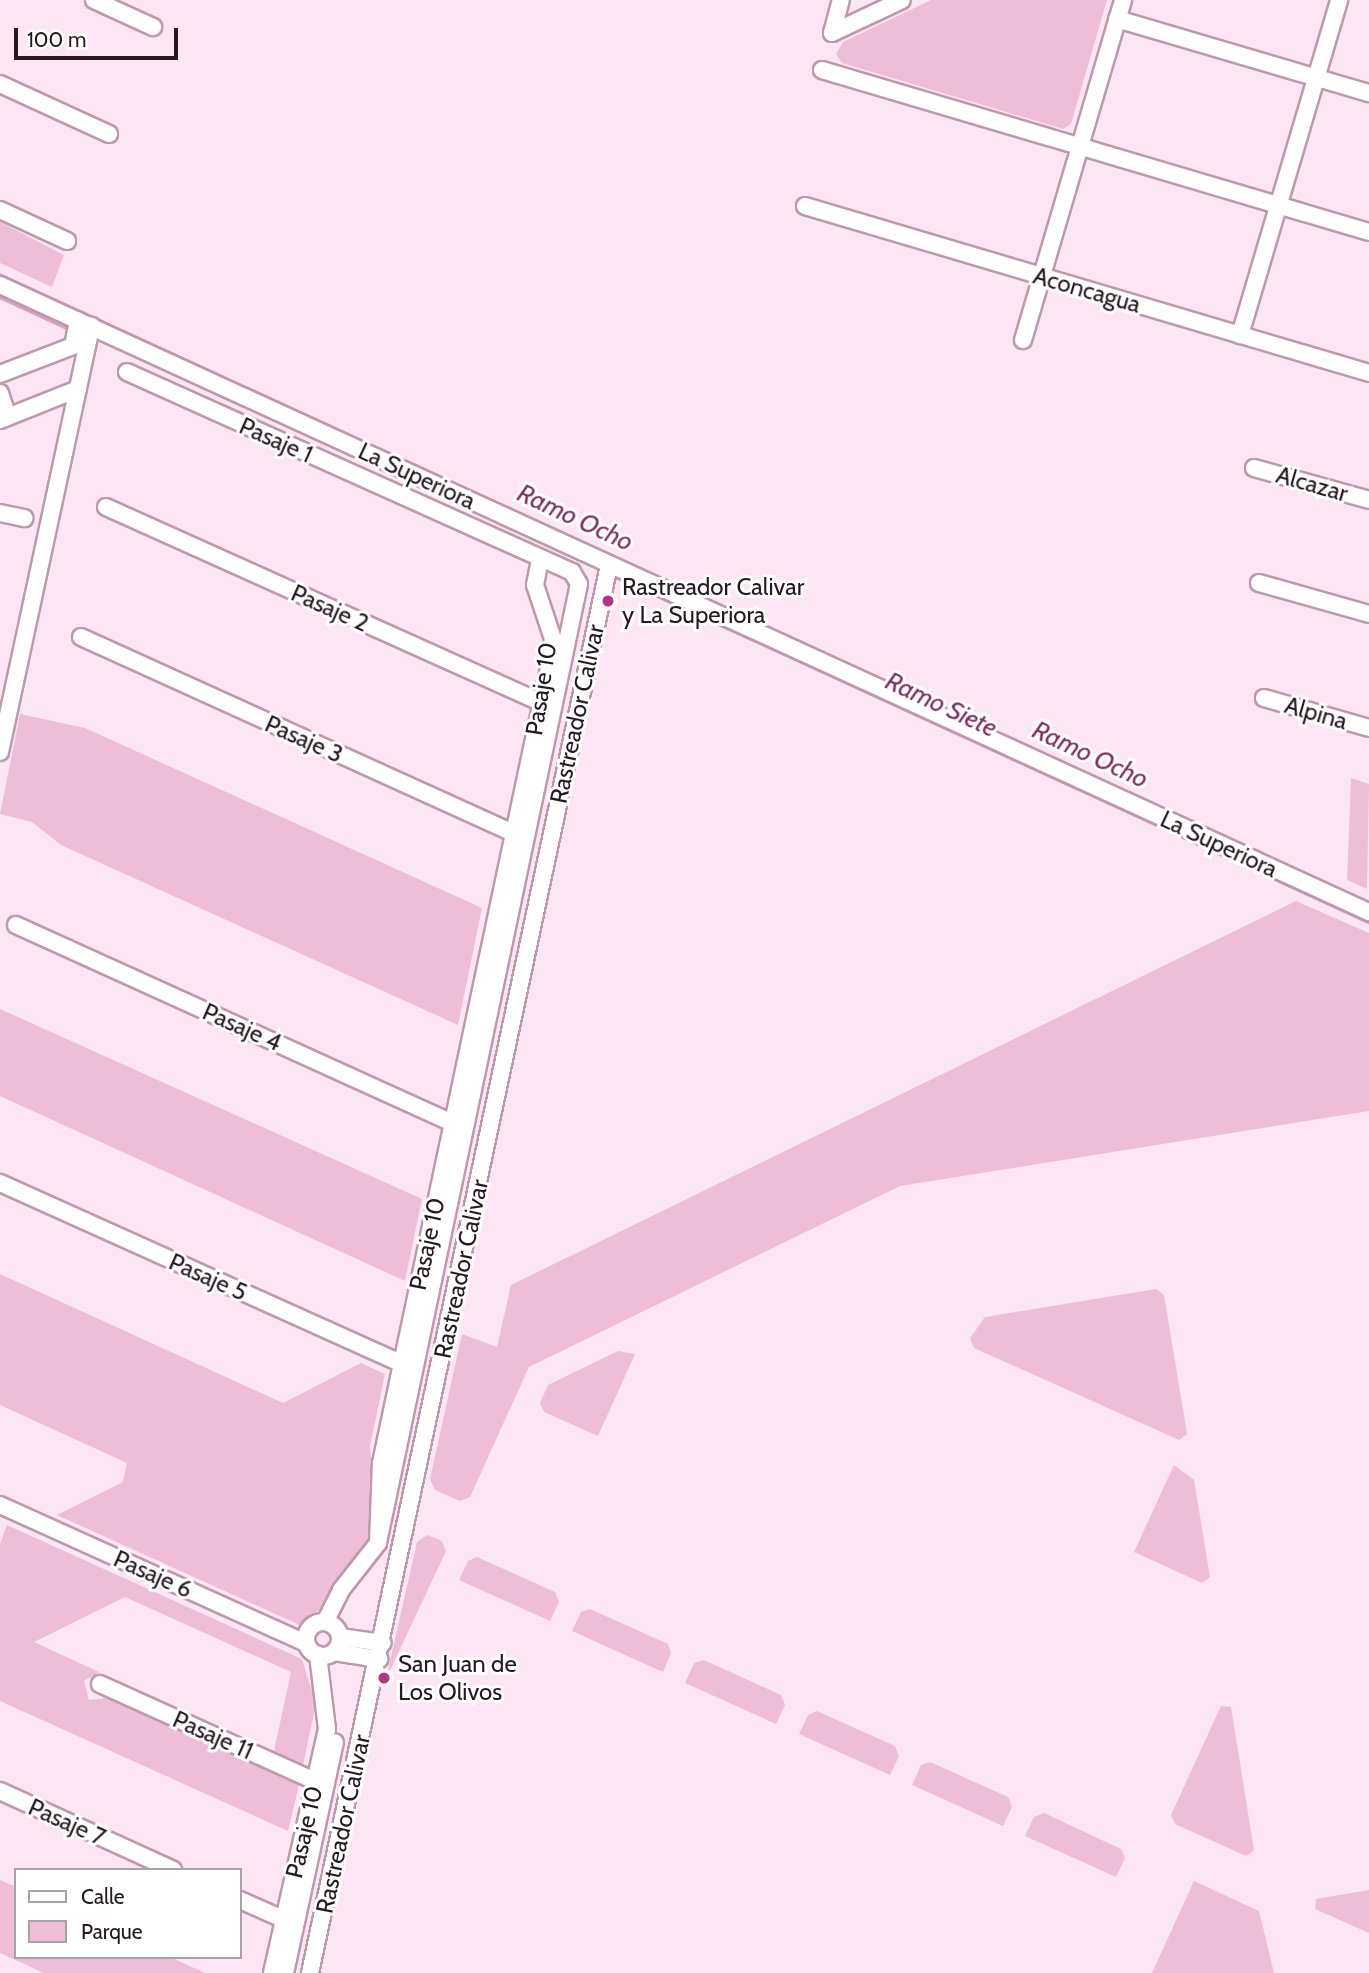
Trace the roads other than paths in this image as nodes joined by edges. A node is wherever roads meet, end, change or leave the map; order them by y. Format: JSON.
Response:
{"nodes":[{"id":1,"x":94,"y":0,"type":"edge"},
{"id":2,"x":841,"y":0,"type":"edge"},
{"id":3,"x":902,"y":0,"type":"edge"},
{"id":4,"x":1123,"y":0,"type":"edge"},
{"id":5,"x":1339,"y":0,"type":"edge"},
{"id":6,"x":1118,"y":19,"type":"junction"},
{"id":7,"x":152,"y":27,"type":"dead end"},
{"id":8,"x":822,"y":70,"type":"dead end"},
{"id":9,"x":1316,"y":78,"type":"junction"},
{"id":10,"x":0,"y":84,"type":"edge"},
{"id":11,"x":1369,"y":93,"type":"edge"},
{"id":12,"x":109,"y":134,"type":"dead end"},
{"id":13,"x":1080,"y":146,"type":"junction"},
{"id":14,"x":1279,"y":205,"type":"junction"},
{"id":15,"x":805,"y":206,"type":"dead end"},
{"id":16,"x":0,"y":210,"type":"edge"},
{"id":17,"x":1369,"y":232,"type":"edge"},
{"id":18,"x":67,"y":241,"type":"dead end"},
{"id":19,"x":1041,"y":276,"type":"junction"},
{"id":20,"x":0,"y":285,"type":"edge"},
{"id":21,"x":84,"y":323,"type":"junction"},
{"id":22,"x":1240,"y":335,"type":"junction"},
{"id":23,"x":1023,"y":340,"type":"dead end"},
{"id":24,"x":127,"y":372,"type":"dead end"},
{"id":25,"x":1369,"y":373,"type":"edge"},
{"id":26,"x":0,"y":374,"type":"edge"},
{"id":27,"x":78,"y":388,"type":"junction"},
{"id":28,"x":0,"y":393,"type":"edge"},
{"id":29,"x":4,"y":418,"type":"edge"},
{"id":30,"x":1254,"y":468,"type":"dead end"},
{"id":31,"x":1369,"y":500,"type":"edge"},
{"id":32,"x":106,"y":507,"type":"dead end"},
{"id":33,"x":0,"y":513,"type":"edge"},
{"id":34,"x":24,"y":518,"type":"dead end"},
{"id":35,"x":540,"y":559,"type":"junction"},
{"id":36,"x":609,"y":565,"type":"junction"},
{"id":37,"x":1259,"y":583,"type":"dead end"},
{"id":38,"x":1369,"y":614,"type":"edge"},
{"id":39,"x":81,"y":638,"type":"dead end"},
{"id":40,"x":1264,"y":698,"type":"dead end"},
{"id":41,"x":548,"y":706,"type":"junction"},
{"id":42,"x":1369,"y":728,"type":"edge"},
{"id":43,"x":0,"y":752,"type":"edge"},
{"id":44,"x":520,"y":837,"type":"junction"},
{"id":45,"x":1369,"y":912,"type":"edge"},
{"id":46,"x":16,"y":925,"type":"dead end"},
{"id":47,"x":460,"y":1126,"type":"junction"},
{"id":48,"x":0,"y":1183,"type":"edge"},
{"id":49,"x":408,"y":1367,"type":"junction"},
{"id":50,"x":0,"y":1505,"type":"edge"},
{"id":51,"x":325,"y":1622,"type":"junction"},
{"id":52,"x":324,"y":1647,"type":"junction"},
{"id":53,"x":381,"y":1651,"type":"junction"},
{"id":54,"x":100,"y":1684,"type":"dead end"},
{"id":55,"x":321,"y":1783,"type":"junction"},
{"id":56,"x":0,"y":1791,"type":"edge"},
{"id":57,"x":169,"y":1868,"type":"edge"},
{"id":58,"x":242,"y":1901,"type":"edge"},
{"id":59,"x":290,"y":1923,"type":"junction"},
{"id":60,"x":272,"y":1973,"type":"edge"},
{"id":61,"x":285,"y":1973,"type":"edge"},
{"id":62,"x":310,"y":1973,"type":"edge"}],
"edges":[{"from":1,"to":7,"type":"street"},
{"from":2,"to":3,"type":"street"},
{"from":4,"to":6,"type":"street"},
{"from":5,"to":9,"type":"street"},
{"from":6,"to":9,"type":"street"},
{"from":6,"to":13,"type":"street"},
{"from":8,"to":13,"type":"street"},
{"from":9,"to":11,"type":"street"},
{"from":9,"to":14,"type":"street"},
{"from":10,"to":12,"type":"street"},
{"from":13,"to":14,"type":"street"},
{"from":13,"to":19,"type":"street"},
{"from":14,"to":17,"type":"street"},
{"from":14,"to":22,"type":"street"},
{"from":15,"to":19,"type":"street","name":"Aconcagua"},
{"from":16,"to":18,"type":"street"},
{"from":19,"to":22,"type":"street","name":"Aconcagua"},
{"from":19,"to":23,"type":"street"},
{"from":20,"to":21,"type":"street","name":"La Superiora"},
{"from":21,"to":26,"type":"street"},
{"from":21,"to":27,"type":"street"},
{"from":21,"to":36,"type":"street","name":"La Superiora"},
{"from":22,"to":25,"type":"street","name":"Aconcagua"},
{"from":24,"to":35,"type":"street","name":"Pasaje 1"},
{"from":27,"to":29,"type":"street"},
{"from":27,"to":43,"type":"street"},
{"from":28,"to":29,"type":"street"},
{"from":30,"to":31,"type":"street","name":"Alcazar"},
{"from":32,"to":41,"type":"street","name":"Pasaje 2"},
{"from":33,"to":34,"type":"street"},
{"from":35,"to":41,"type":"street","name":"Pasaje 10"},
{"from":35,"to":41,"type":"street","name":"Pasaje 10"},
{"from":36,"to":45,"type":"street","name":"La Superiora"},
{"from":36,"to":53,"type":"street","name":"Rastreador Calivar"},
{"from":37,"to":38,"type":"street"},
{"from":39,"to":44,"type":"street","name":"Pasaje 3"},
{"from":40,"to":42,"type":"street","name":"Alpina"},
{"from":41,"to":44,"type":"street","name":"Pasaje 10"},
{"from":44,"to":47,"type":"street","name":"Pasaje 10"},
{"from":46,"to":47,"type":"street","name":"Pasaje 4"},
{"from":47,"to":49,"type":"street","name":"Pasaje 10"},
{"from":48,"to":49,"type":"street","name":"Pasaje 5"},
{"from":49,"to":51,"type":"street","name":"Pasaje 10"},
{"from":50,"to":52,"type":"street","name":"Pasaje 6"},
{"from":51,"to":52,"type":"street"},
{"from":51,"to":52,"type":"street","name":"Pasaje 10"},
{"from":52,"to":53,"type":"street","name":"Pasaje 6"},
{"from":52,"to":55,"type":"street","name":"Pasaje 10"},
{"from":53,"to":62,"type":"street","name":"Rastreador Calivar"},
{"from":54,"to":55,"type":"street","name":"Pasaje 11"},
{"from":55,"to":59,"type":"street","name":"Pasaje 10"},
{"from":56,"to":57,"type":"street","name":"Pasaje 7"},
{"from":58,"to":59,"type":"street"},
{"from":59,"to":60,"type":"street","name":"Pasaje 10"},
{"from":59,"to":61,"type":"street","name":"Pasaje 10"}]}
